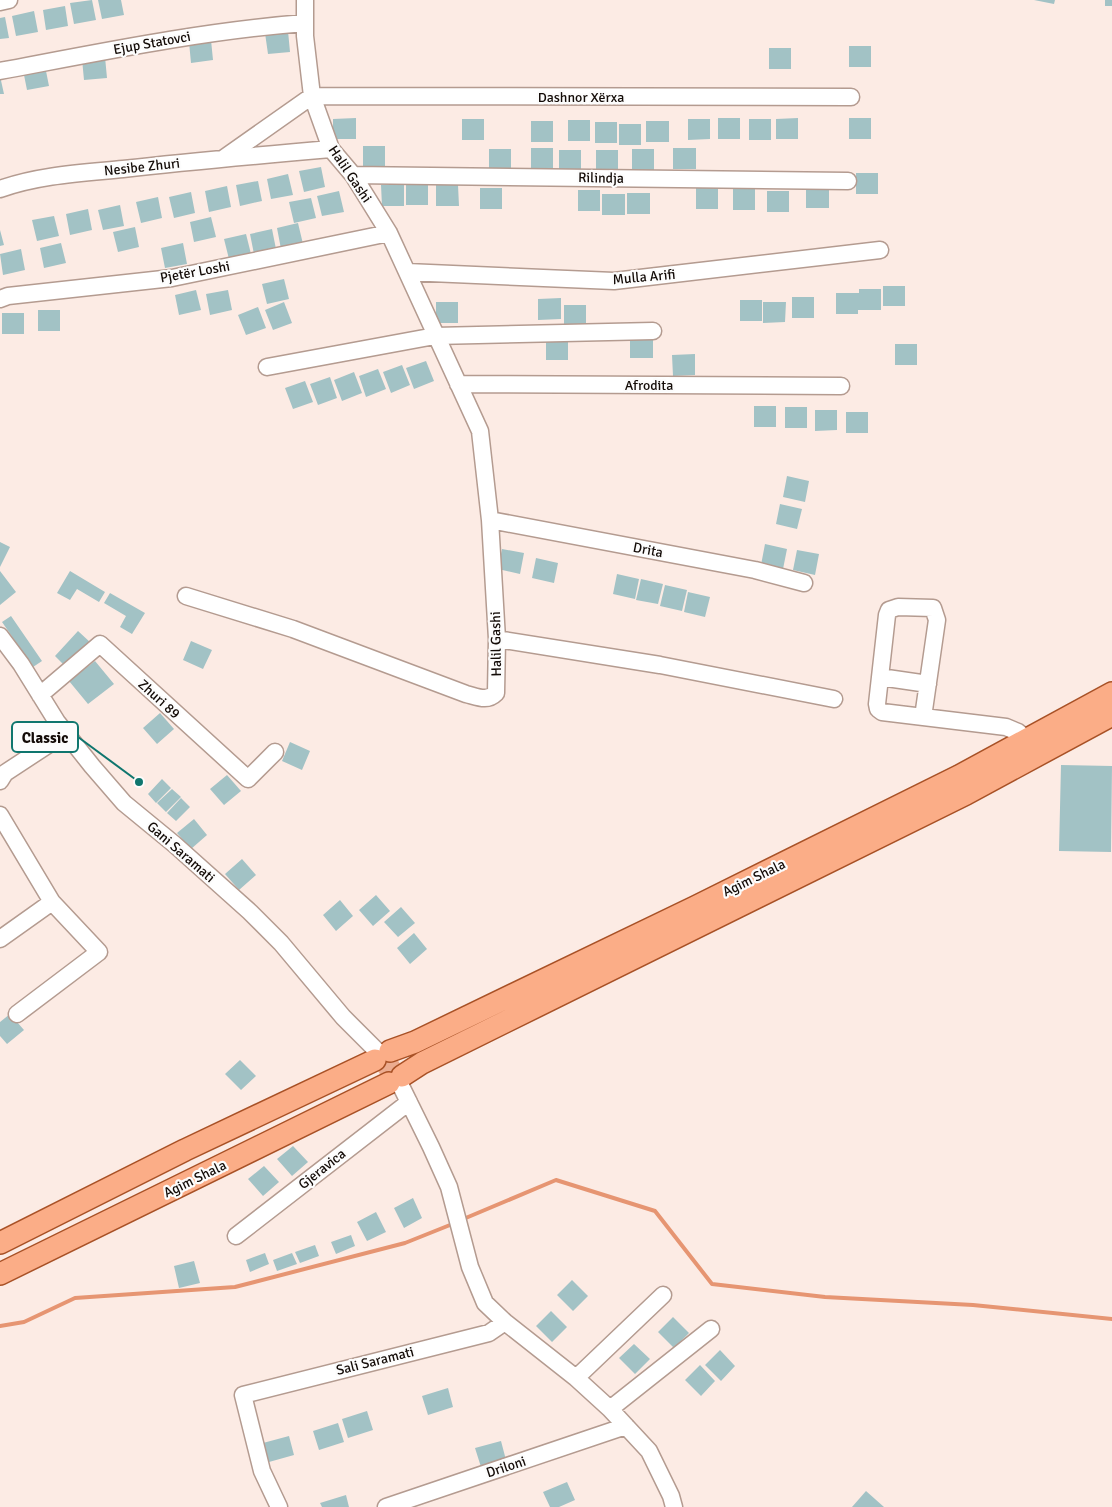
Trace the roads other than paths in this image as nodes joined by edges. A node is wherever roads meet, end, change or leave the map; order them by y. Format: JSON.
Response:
{"nodes":[{"id":1,"x":9,"y":0,"type":"edge"},
{"id":2,"x":305,"y":0,"type":"edge"},
{"id":3,"x":0,"y":2,"type":"edge"},
{"id":4,"x":305,"y":22,"type":"junction"},
{"id":5,"x":0,"y":71,"type":"edge"},
{"id":6,"x":312,"y":96,"type":"junction"},
{"id":7,"x":851,"y":97,"type":"dead end"},
{"id":8,"x":331,"y":149,"type":"junction"},
{"id":9,"x":224,"y":158,"type":"junction"},
{"id":10,"x":353,"y":176,"type":"junction"},
{"id":11,"x":848,"y":181,"type":"dead end"},
{"id":12,"x":0,"y":189,"type":"edge"},
{"id":13,"x":389,"y":234,"type":"junction"},
{"id":14,"x":880,"y":250,"type":"dead end"},
{"id":15,"x":407,"y":272,"type":"junction"},
{"id":16,"x":0,"y":299,"type":"edge"},
{"id":17,"x":653,"y":332,"type":"dead end"},
{"id":18,"x":435,"y":336,"type":"junction"},
{"id":19,"x":267,"y":367,"type":"dead end"},
{"id":20,"x":458,"y":384,"type":"junction"},
{"id":21,"x":841,"y":386,"type":"dead end"},
{"id":22,"x":490,"y":520,"type":"junction"},
{"id":23,"x":804,"y":583,"type":"dead end"},
{"id":24,"x":186,"y":596,"type":"dead end"},
{"id":25,"x":0,"y":636,"type":"edge"},
{"id":26,"x":498,"y":639,"type":"junction"},
{"id":27,"x":880,"y":677,"type":"junction"},
{"id":28,"x":928,"y":684,"type":"junction"},
{"id":29,"x":1112,"y":693,"type":"edge"},
{"id":30,"x":40,"y":695,"type":"junction"},
{"id":31,"x":834,"y":698,"type":"dead end"},
{"id":32,"x":1112,"y":715,"type":"edge"},
{"id":33,"x":923,"y":717,"type":"junction"},
{"id":34,"x":66,"y":733,"type":"junction"},
{"id":35,"x":1027,"y":739,"type":"junction"},
{"id":36,"x":275,"y":752,"type":"dead end"},
{"id":37,"x":0,"y":781,"type":"edge"},
{"id":38,"x":0,"y":815,"type":"edge"},
{"id":39,"x":52,"y":902,"type":"junction"},
{"id":40,"x":0,"y":939,"type":"edge"},
{"id":41,"x":17,"y":1014,"type":"dead end"},
{"id":42,"x":381,"y":1055,"type":"junction"},
{"id":43,"x":396,"y":1080,"type":"junction"},
{"id":44,"x":409,"y":1102,"type":"junction"},
{"id":45,"x":236,"y":1236,"type":"dead end"},
{"id":46,"x":0,"y":1243,"type":"edge"},
{"id":47,"x":0,"y":1274,"type":"edge"},
{"id":48,"x":663,"y":1295,"type":"dead end"},
{"id":49,"x":505,"y":1322,"type":"junction"},
{"id":50,"x":711,"y":1329,"type":"dead end"},
{"id":51,"x":576,"y":1378,"type":"junction"},
{"id":52,"x":610,"y":1409,"type":"junction"},
{"id":53,"x":626,"y":1426,"type":"junction"},
{"id":54,"x":279,"y":1507,"type":"edge"},
{"id":55,"x":386,"y":1507,"type":"edge"},
{"id":56,"x":674,"y":1507,"type":"edge"}],
"edges":[{"from":1,"to":3,"type":"street"},
{"from":2,"to":4,"type":"street","name":"Halil Gashi"},
{"from":4,"to":5,"type":"street","name":"Ejup Statovci"},
{"from":4,"to":6,"type":"street","name":"Halil Gashi"},
{"from":6,"to":7,"type":"street","name":"Dashnor Xërxa"},
{"from":6,"to":8,"type":"street","name":"Halil Gashi"},
{"from":6,"to":9,"type":"street","name":"Nesibe Zhuri"},
{"from":8,"to":9,"type":"street","name":"Nesibe Zhuri"},
{"from":8,"to":10,"type":"street","name":"Halil Gashi"},
{"from":9,"to":12,"type":"street","name":"Nesibe Zhuri"},
{"from":10,"to":11,"type":"street","name":"Rilindja"},
{"from":10,"to":13,"type":"street","name":"Halil Gashi"},
{"from":13,"to":15,"type":"street","name":"Halil Gashi"},
{"from":13,"to":16,"type":"street","name":"Pjetër Loshi"},
{"from":14,"to":15,"type":"street","name":"Mulla Arifi"},
{"from":15,"to":18,"type":"street","name":"Halil Gashi"},
{"from":17,"to":18,"type":"street"},
{"from":18,"to":19,"type":"street"},
{"from":18,"to":20,"type":"street","name":"Halil Gashi"},
{"from":20,"to":21,"type":"street","name":"Afrodita"},
{"from":20,"to":22,"type":"street","name":"Halil Gashi"},
{"from":22,"to":23,"type":"street","name":"Drita"},
{"from":22,"to":26,"type":"street","name":"Halil Gashi"},
{"from":24,"to":26,"type":"street","name":"Halil Gashi"},
{"from":25,"to":30,"type":"street","name":"Gani Saramati"},
{"from":26,"to":31,"type":"street"},
{"from":27,"to":28,"type":"street"},
{"from":27,"to":28,"type":"street"},
{"from":27,"to":33,"type":"street"},
{"from":28,"to":33,"type":"street"},
{"from":29,"to":35,"type":"main road","name":"Agim Shala"},
{"from":30,"to":34,"type":"street","name":"Gani Saramati"},
{"from":30,"to":36,"type":"street","name":"Zhuri 89"},
{"from":32,"to":43,"type":"main road","name":"Agim Shala"},
{"from":33,"to":35,"type":"street"},
{"from":34,"to":37,"type":"street"},
{"from":34,"to":42,"type":"street","name":"Gani Saramati"},
{"from":35,"to":42,"type":"main road","name":"Agim Shala"},
{"from":38,"to":39,"type":"street"},
{"from":39,"to":40,"type":"street"},
{"from":39,"to":41,"type":"street"},
{"from":42,"to":43,"type":"main road"},
{"from":42,"to":46,"type":"main road","name":"Agim Shala"},
{"from":43,"to":44,"type":"street"},
{"from":43,"to":47,"type":"main road","name":"Agim Shala"},
{"from":44,"to":45,"type":"street","name":"Gjeravica"},
{"from":44,"to":49,"type":"street"},
{"from":48,"to":51,"type":"street"},
{"from":49,"to":51,"type":"street"},
{"from":49,"to":54,"type":"street","name":"Sali Saramati"},
{"from":50,"to":52,"type":"street"},
{"from":51,"to":52,"type":"street"},
{"from":52,"to":53,"type":"street"},
{"from":53,"to":55,"type":"street","name":"Driloni"},
{"from":53,"to":56,"type":"street"}]}
